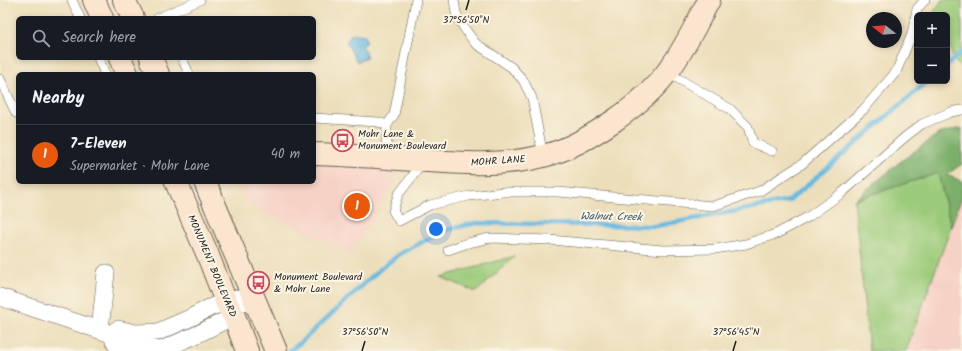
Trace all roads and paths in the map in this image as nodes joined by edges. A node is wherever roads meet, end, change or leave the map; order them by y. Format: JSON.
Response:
{"nodes":[{"id":1,"x":72,"y":0,"type":"edge"},
{"id":2,"x":94,"y":0,"type":"edge"},
{"id":3,"x":124,"y":0,"type":"edge"},
{"id":4,"x":200,"y":0,"type":"edge"},
{"id":5,"x":416,"y":0,"type":"edge"},
{"id":6,"x":454,"y":0,"type":"edge"},
{"id":7,"x":709,"y":0,"type":"edge"},
{"id":8,"x":925,"y":0,"type":"edge"},
{"id":9,"x":79,"y":16,"type":"edge"},
{"id":10,"x":101,"y":16,"type":"edge"},
{"id":11,"x":132,"y":16,"type":"edge"},
{"id":12,"x":164,"y":16,"type":"edge"},
{"id":13,"x":99,"y":60,"type":"edge"},
{"id":14,"x":121,"y":60,"type":"edge"},
{"id":15,"x":152,"y":60,"type":"edge"},
{"id":16,"x":183,"y":60,"type":"edge"},
{"id":17,"x":105,"y":72,"type":"edge"},
{"id":18,"x":127,"y":72,"type":"edge"},
{"id":19,"x":157,"y":72,"type":"edge"},
{"id":20,"x":188,"y":72,"type":"edge"},
{"id":21,"x":667,"y":72,"type":"junction"},
{"id":22,"x":0,"y":79,"type":"edge"},
{"id":23,"x":962,"y":110,"type":"edge"},
{"id":24,"x":16,"y":113,"type":"edge"},
{"id":25,"x":316,"y":118,"type":"edge"},
{"id":26,"x":387,"y":125,"type":"junction"},
{"id":27,"x":772,"y":151,"type":"dead end"},
{"id":28,"x":316,"y":154,"type":"edge"},
{"id":29,"x":543,"y":156,"type":"junction"},
{"id":30,"x":386,"y":158,"type":"junction"},
{"id":31,"x":425,"y":160,"type":"junction"},
{"id":32,"x":177,"y":184,"type":"edge"},
{"id":33,"x":206,"y":184,"type":"edge"},
{"id":34,"x":448,"y":250,"type":"dead end"},
{"id":35,"x":106,"y":273,"type":"dead end"},
{"id":36,"x":0,"y":297,"type":"edge"},
{"id":37,"x":257,"y":307,"type":"junction"},
{"id":38,"x":230,"y":309,"type":"junction"},
{"id":39,"x":105,"y":332,"type":"junction"},
{"id":40,"x":245,"y":348,"type":"edge"},
{"id":41,"x":276,"y":351,"type":"edge"}],
"edges":[{"from":1,"to":9,"type":"lane"},
{"from":2,"to":10,"type":"street"},
{"from":3,"to":11,"type":"street"},
{"from":4,"to":12,"type":"lane"},
{"from":5,"to":26,"type":"lane"},
{"from":6,"to":29,"type":"lane"},
{"from":7,"to":21,"type":"street","name":"MOHR LANE"},
{"from":8,"to":31,"type":"lane"},
{"from":13,"to":17,"type":"lane"},
{"from":14,"to":18,"type":"street"},
{"from":15,"to":19,"type":"street"},
{"from":16,"to":20,"type":"lane"},
{"from":21,"to":27,"type":"lane"},
{"from":21,"to":29,"type":"street","name":"MOHR LANE"},
{"from":22,"to":24,"type":"lane"},
{"from":23,"to":34,"type":"lane"},
{"from":25,"to":26,"type":"lane"},
{"from":26,"to":30,"type":"lane"},
{"from":28,"to":30,"type":"street","name":"MOHR LANE"},
{"from":29,"to":31,"type":"street","name":"MOHR LANE"},
{"from":30,"to":31,"type":"street","name":"MOHR LANE"},
{"from":32,"to":38,"type":"street","name":"MONUMENT BOULEVARD"},
{"from":33,"to":37,"type":"street"},
{"from":35,"to":39,"type":"street"},
{"from":36,"to":39,"type":"street"},
{"from":37,"to":38,"type":"street"},
{"from":37,"to":41,"type":"street"},
{"from":38,"to":39,"type":"street"},
{"from":38,"to":40,"type":"street","name":"MONUMENT BOULEVARD"}]}
